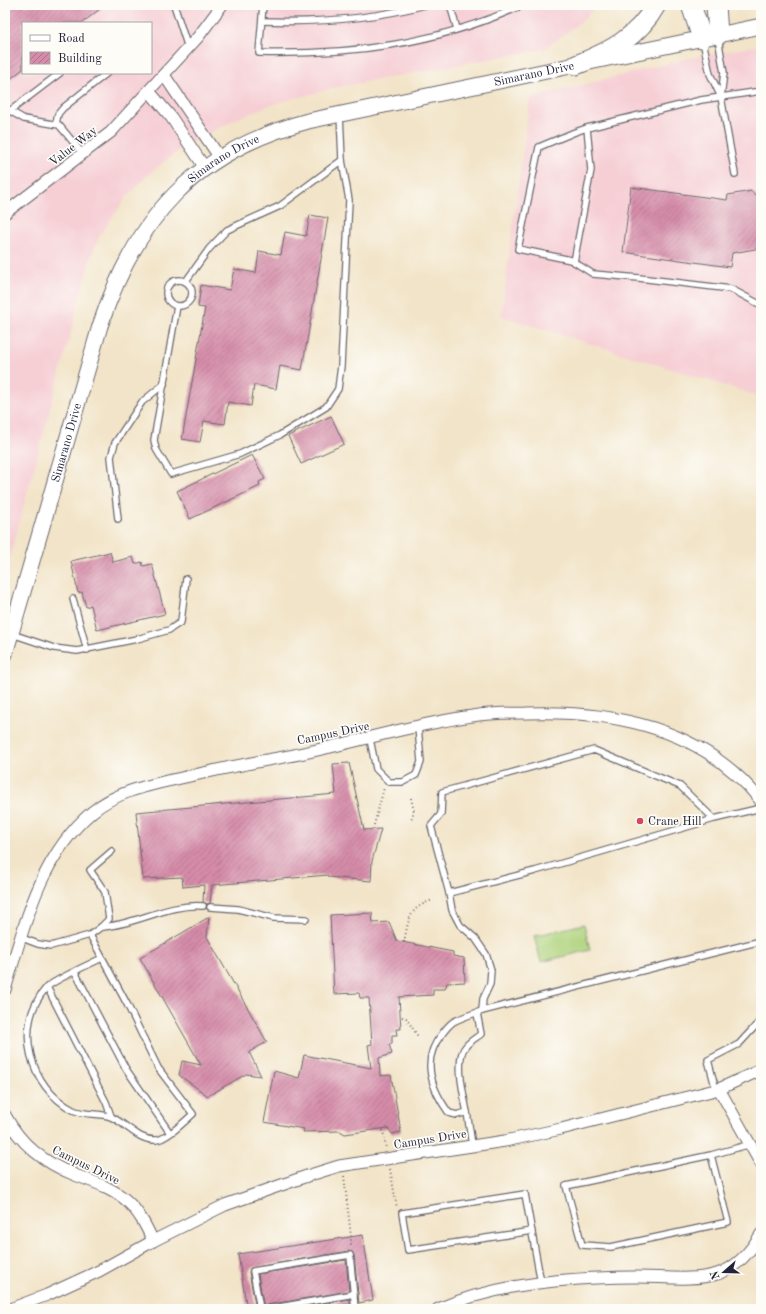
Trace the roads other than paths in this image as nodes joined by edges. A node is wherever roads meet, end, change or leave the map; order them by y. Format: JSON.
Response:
{"nodes":[{"id":1,"x":174,"y":5,"type":"edge"},
{"id":2,"x":222,"y":5,"type":"edge"},
{"id":3,"x":263,"y":5,"type":"edge"},
{"id":4,"x":425,"y":5,"type":"edge"},
{"id":5,"x":450,"y":5,"type":"edge"},
{"id":6,"x":523,"y":5,"type":"edge"},
{"id":7,"x":656,"y":5,"type":"edge"},
{"id":8,"x":691,"y":5,"type":"edge"},
{"id":9,"x":716,"y":5,"type":"edge"},
{"id":10,"x":262,"y":21,"type":"junction"},
{"id":11,"x":761,"y":26,"type":"edge"},
{"id":12,"x":457,"y":29,"type":"junction"},
{"id":13,"x":710,"y":36,"type":"junction"},
{"id":14,"x":188,"y":48,"type":"junction"},
{"id":15,"x":576,"y":65,"type":"junction"},
{"id":16,"x":59,"y":74,"type":"edge"},
{"id":17,"x":106,"y":74,"type":"edge"},
{"id":18,"x":164,"y":75,"type":"junction"},
{"id":19,"x":149,"y":91,"type":"junction"},
{"id":20,"x":761,"y":91,"type":"edge"},
{"id":21,"x":721,"y":97,"type":"junction"},
{"id":22,"x":7,"y":110,"type":"edge"},
{"id":23,"x":340,"y":114,"type":"junction"},
{"id":24,"x":56,"y":124,"type":"junction"},
{"id":25,"x":587,"y":128,"type":"junction"},
{"id":26,"x":83,"y":154,"type":"junction"},
{"id":27,"x":220,"y":158,"type":"junction"},
{"id":28,"x":342,"y":160,"type":"junction"},
{"id":29,"x":205,"y":168,"type":"junction"},
{"id":30,"x":735,"y":174,"type":"dead end"},
{"id":31,"x":5,"y":213,"type":"edge"},
{"id":32,"x":574,"y":262,"type":"junction"},
{"id":33,"x":186,"y":282,"type":"junction"},
{"id":34,"x":761,"y":304,"type":"edge"},
{"id":35,"x":177,"y":306,"type":"junction"},
{"id":36,"x":164,"y":384,"type":"junction"},
{"id":37,"x":118,"y":519,"type":"dead end"},
{"id":38,"x":186,"y":579,"type":"dead end"},
{"id":39,"x":73,"y":599,"type":"dead end"},
{"id":40,"x":11,"y":634,"type":"junction"},
{"id":41,"x":87,"y":650,"type":"junction"},
{"id":42,"x":5,"y":654,"type":"edge"},
{"id":43,"x":418,"y":727,"type":"junction"},
{"id":44,"x":370,"y":739,"type":"junction"},
{"id":45,"x":761,"y":801,"type":"edge"},
{"id":46,"x":761,"y":808,"type":"edge"},
{"id":47,"x":714,"y":819,"type":"junction"},
{"id":48,"x":112,"y":852,"type":"dead end"},
{"id":49,"x":449,"y":893,"type":"junction"},
{"id":50,"x":203,"y":906,"type":"dead end"},
{"id":51,"x":210,"y":907,"type":"dead end"},
{"id":52,"x":306,"y":919,"type":"dead end"},
{"id":53,"x":101,"y":927,"type":"junction"},
{"id":54,"x":90,"y":935,"type":"junction"},
{"id":55,"x":22,"y":938,"type":"junction"},
{"id":56,"x":761,"y":941,"type":"edge"},
{"id":57,"x":102,"y":958,"type":"junction"},
{"id":58,"x":75,"y":972,"type":"junction"},
{"id":59,"x":47,"y":987,"type":"junction"},
{"id":60,"x":5,"y":990,"type":"edge"},
{"id":61,"x":479,"y":1012,"type":"junction"},
{"id":62,"x":761,"y":1020,"type":"edge"},
{"id":63,"x":761,"y":1067,"type":"edge"},
{"id":64,"x":718,"y":1089,"type":"junction"},
{"id":65,"x":467,"y":1112,"type":"junction"},
{"id":66,"x":5,"y":1116,"type":"edge"},
{"id":67,"x":111,"y":1116,"type":"junction"},
{"id":68,"x":170,"y":1133,"type":"junction"},
{"id":69,"x":751,"y":1144,"type":"junction"},
{"id":70,"x":472,"y":1145,"type":"junction"},
{"id":71,"x":712,"y":1155,"type":"junction"},
{"id":72,"x":761,"y":1164,"type":"edge"},
{"id":73,"x":532,"y":1230,"type":"junction"},
{"id":74,"x":761,"y":1234,"type":"edge"},
{"id":75,"x":153,"y":1241,"type":"junction"},
{"id":76,"x":541,"y":1284,"type":"junction"},
{"id":77,"x":354,"y":1294,"type":"junction"},
{"id":78,"x":10,"y":1309,"type":"edge"},
{"id":79,"x":260,"y":1309,"type":"edge"},
{"id":80,"x":268,"y":1309,"type":"edge"},
{"id":81,"x":355,"y":1309,"type":"edge"},
{"id":82,"x":438,"y":1309,"type":"edge"}],
"edges":[{"from":1,"to":14,"type":"lane"},
{"from":2,"to":14,"type":"street","name":"Value Way"},
{"from":3,"to":10,"type":"lane"},
{"from":4,"to":10,"type":"lane"},
{"from":5,"to":12,"type":"lane"},
{"from":6,"to":12,"type":"lane"},
{"from":7,"to":15,"type":"highway"},
{"from":8,"to":13,"type":"highway"},
{"from":9,"to":13,"type":"highway"},
{"from":10,"to":12,"type":"lane"},
{"from":11,"to":13,"type":"street","name":"Simarano Drive"},
{"from":13,"to":15,"type":"street","name":"Simarano Drive"},
{"from":13,"to":21,"type":"lane"},
{"from":13,"to":21,"type":"lane"},
{"from":14,"to":18,"type":"street","name":"Value Way"},
{"from":15,"to":23,"type":"street","name":"Simarano Drive"},
{"from":16,"to":22,"type":"lane"},
{"from":17,"to":24,"type":"lane"},
{"from":18,"to":19,"type":"street","name":"Value Way"},
{"from":18,"to":27,"type":"street"},
{"from":19,"to":26,"type":"street","name":"Value Way"},
{"from":19,"to":29,"type":"street"},
{"from":20,"to":21,"type":"lane"},
{"from":21,"to":25,"type":"lane"},
{"from":21,"to":30,"type":"lane"},
{"from":22,"to":24,"type":"lane"},
{"from":23,"to":27,"type":"street","name":"Simarano Drive"},
{"from":23,"to":28,"type":"lane"},
{"from":24,"to":26,"type":"lane"},
{"from":25,"to":32,"type":"lane"},
{"from":25,"to":32,"type":"lane"},
{"from":26,"to":31,"type":"street","name":"Value Way"},
{"from":27,"to":29,"type":"street","name":"Simarano Drive"},
{"from":28,"to":33,"type":"lane"},
{"from":28,"to":36,"type":"lane"},
{"from":29,"to":40,"type":"street","name":"Simarano Drive"},
{"from":32,"to":34,"type":"lane"},
{"from":33,"to":35,"type":"lane"},
{"from":33,"to":35,"type":"lane"},
{"from":35,"to":36,"type":"lane"},
{"from":36,"to":37,"type":"lane"},
{"from":38,"to":41,"type":"lane"},
{"from":39,"to":41,"type":"lane"},
{"from":40,"to":41,"type":"lane"},
{"from":40,"to":42,"type":"street","name":"Simarano Drive"},
{"from":43,"to":44,"type":"street","name":"Campus Drive"},
{"from":43,"to":44,"type":"lane"},
{"from":43,"to":45,"type":"street","name":"Campus Drive"},
{"from":44,"to":55,"type":"street","name":"Campus Drive"},
{"from":46,"to":47,"type":"lane"},
{"from":47,"to":49,"type":"lane"},
{"from":47,"to":49,"type":"lane"},
{"from":48,"to":53,"type":"lane"},
{"from":49,"to":61,"type":"lane"},
{"from":50,"to":53,"type":"lane"},
{"from":51,"to":52,"type":"lane"},
{"from":53,"to":54,"type":"lane"},
{"from":54,"to":55,"type":"lane"},
{"from":54,"to":57,"type":"lane"},
{"from":55,"to":60,"type":"street","name":"Campus Drive"},
{"from":56,"to":61,"type":"lane"},
{"from":57,"to":58,"type":"lane"},
{"from":57,"to":68,"type":"lane"},
{"from":58,"to":59,"type":"lane"},
{"from":58,"to":68,"type":"lane"},
{"from":59,"to":67,"type":"lane"},
{"from":59,"to":67,"type":"lane"},
{"from":61,"to":65,"type":"lane"},
{"from":61,"to":65,"type":"lane"},
{"from":62,"to":64,"type":"lane"},
{"from":63,"to":64,"type":"street","name":"Campus Drive"},
{"from":64,"to":69,"type":"street"},
{"from":64,"to":70,"type":"street","name":"Campus Drive"},
{"from":65,"to":70,"type":"lane"},
{"from":66,"to":75,"type":"street","name":"Campus Drive"},
{"from":67,"to":68,"type":"lane"},
{"from":69,"to":71,"type":"lane"},
{"from":69,"to":72,"type":"street"},
{"from":70,"to":75,"type":"street","name":"Campus Drive"},
{"from":71,"to":71,"type":"lane"},
{"from":73,"to":73,"type":"lane"},
{"from":73,"to":76,"type":"lane"},
{"from":74,"to":76,"type":"street"},
{"from":75,"to":78,"type":"street","name":"Campus Drive"},
{"from":76,"to":82,"type":"street"},
{"from":77,"to":79,"type":"lane"},
{"from":77,"to":80,"type":"lane"},
{"from":77,"to":81,"type":"lane"}]}
